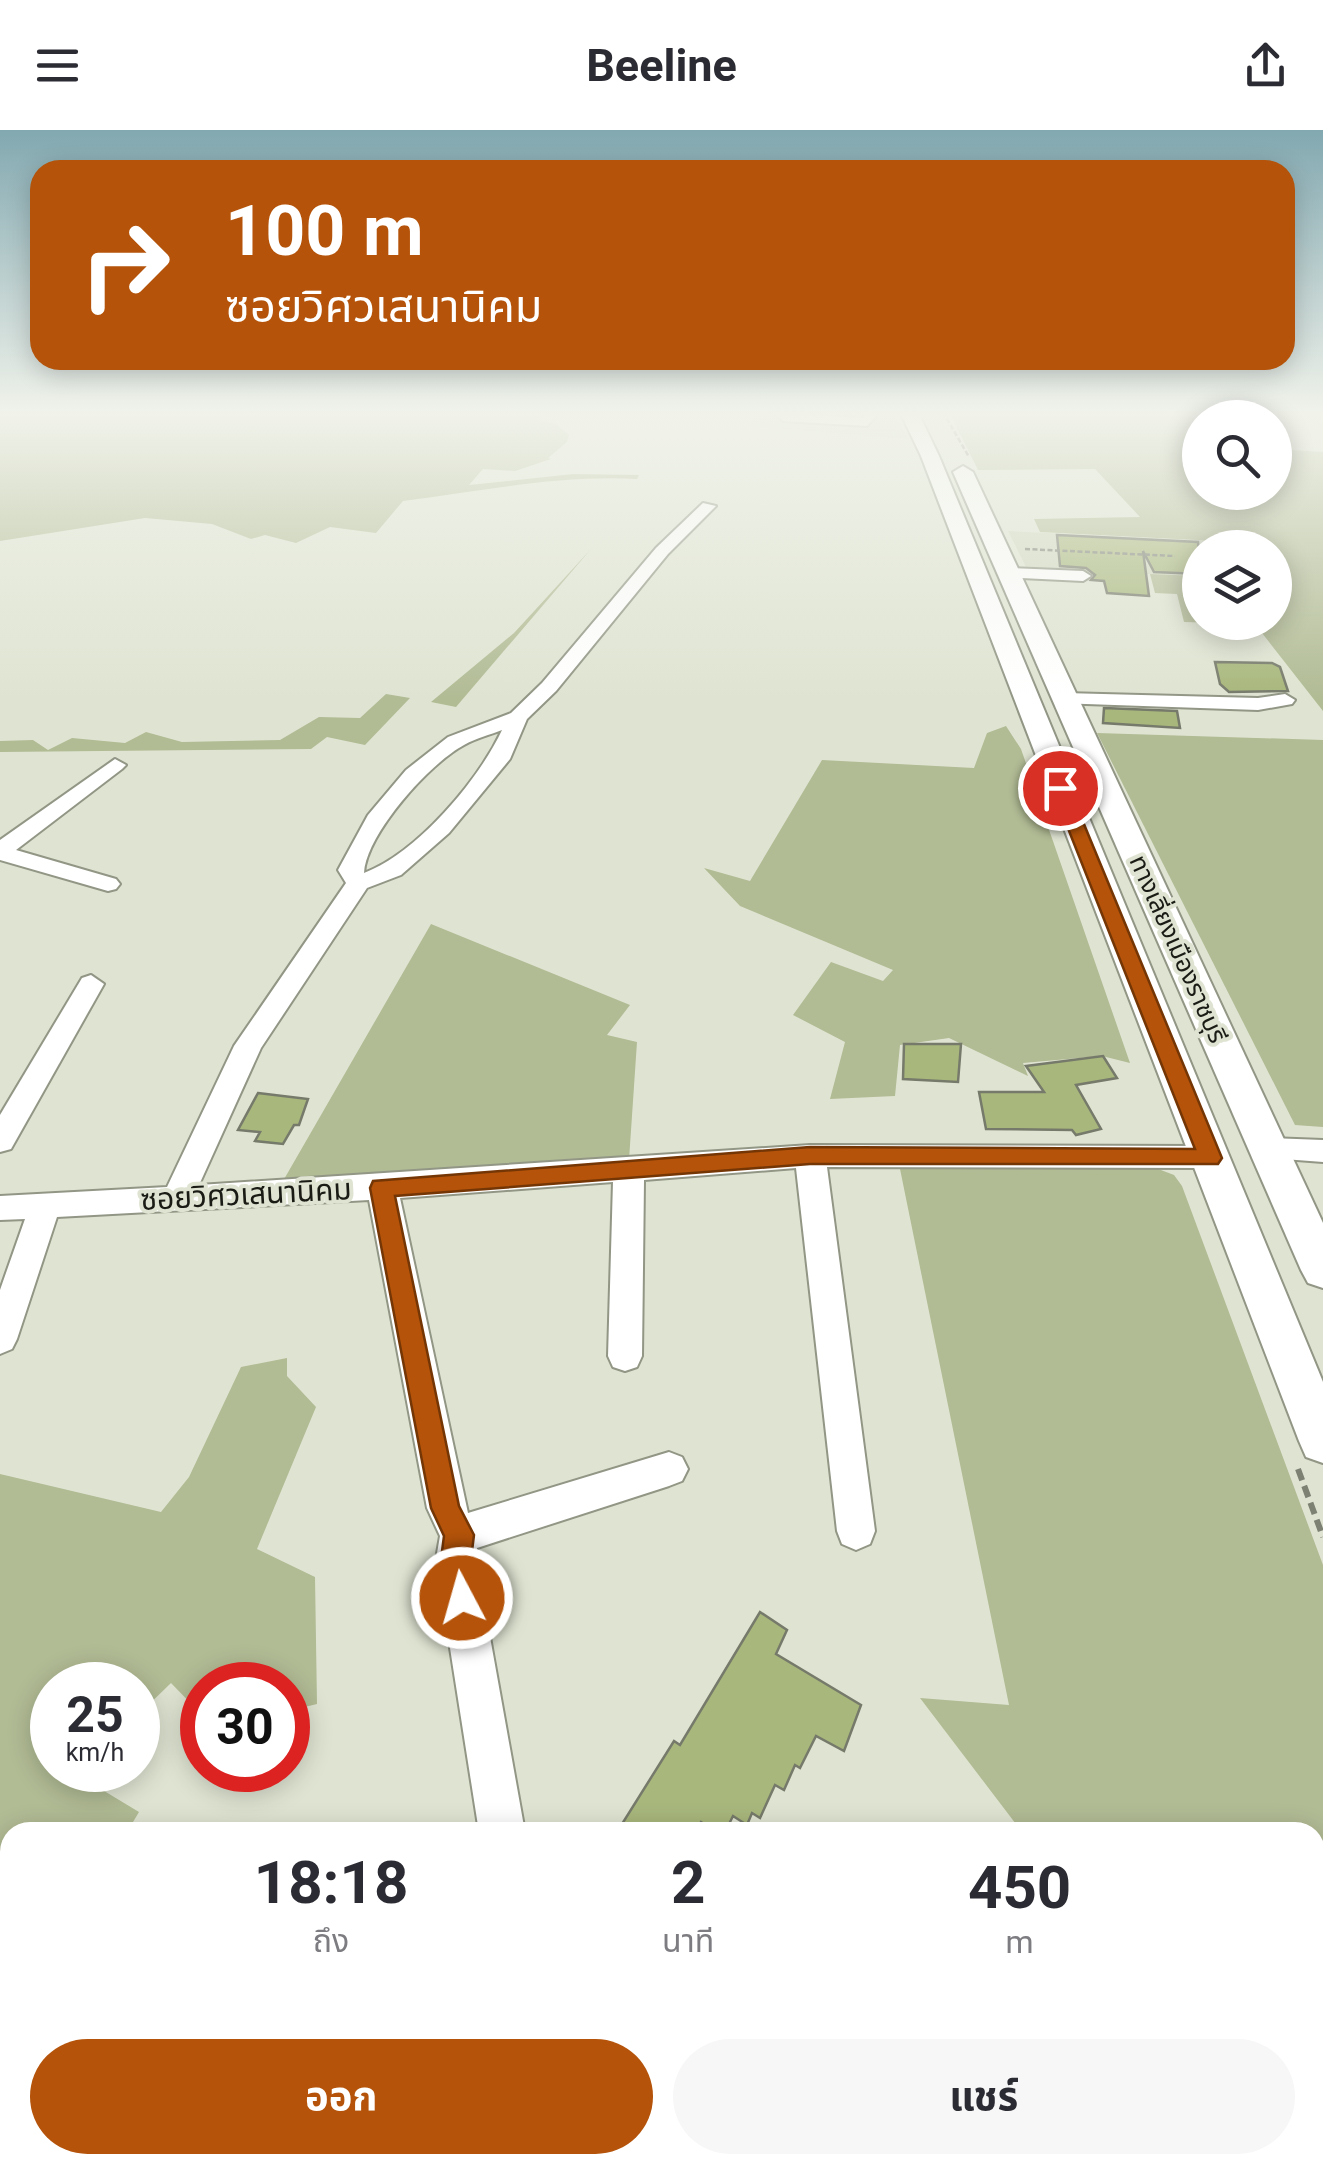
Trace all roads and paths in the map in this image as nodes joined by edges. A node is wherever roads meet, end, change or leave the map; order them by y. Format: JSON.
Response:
{"nodes":[{"id":1,"x":707,"y":507,"type":"edge"},
{"id":2,"x":962,"y":507,"type":"edge"},
{"id":3,"x":972,"y":507,"type":"edge"},
{"id":4,"x":1175,"y":556,"type":"dead end"},
{"id":5,"x":1003,"y":560,"type":"junction"},
{"id":6,"x":1083,"y":576,"type":"dead end"},
{"id":7,"x":1064,"y":699,"type":"junction"},
{"id":8,"x":1285,"y":700,"type":"dead end"},
{"id":9,"x":518,"y":717,"type":"junction"},
{"id":10,"x":114,"y":765,"type":"dead end"},
{"id":11,"x":0,"y":852,"type":"edge"},
{"id":12,"x":358,"y":883,"type":"junction"},
{"id":13,"x":108,"y":884,"type":"dead end"},
{"id":14,"x":91,"y":984,"type":"dead end"},
{"id":15,"x":0,"y":1141,"type":"edge"},
{"id":16,"x":1269,"y":1149,"type":"junction"},
{"id":17,"x":1323,"y":1151,"type":"edge"},
{"id":18,"x":810,"y":1156,"type":"junction"},
{"id":19,"x":1210,"y":1158,"type":"junction"},
{"id":20,"x":629,"y":1170,"type":"junction"},
{"id":21,"x":382,"y":1188,"type":"junction"},
{"id":22,"x":178,"y":1196,"type":"junction"},
{"id":23,"x":45,"y":1205,"type":"junction"},
{"id":24,"x":0,"y":1208,"type":"edge"},
{"id":25,"x":1323,"y":1270,"type":"edge"},
{"id":26,"x":0,"y":1339,"type":"edge"},
{"id":27,"x":626,"y":1356,"type":"dead end"},
{"id":28,"x":1323,"y":1441,"type":"edge"},
{"id":29,"x":668,"y":1470,"type":"dead end"},
{"id":30,"x":856,"y":1531,"type":"dead end"},
{"id":31,"x":459,"y":1535,"type":"junction"},
{"id":32,"x":500,"y":1822,"type":"edge"}],
"edges":[{"from":1,"to":9,"type":"street"},
{"from":2,"to":19,"type":"main road","name":"ทางเลี่ยงเมืองราชบุรี"},
{"from":3,"to":5,"type":"main road","name":"ทางเลี่ยงเมืองราชบุรี"},
{"from":4,"to":5,"type":"path"},
{"from":5,"to":6,"type":"street"},
{"from":5,"to":7,"type":"main road","name":"ทางเลี่ยงเมืองราชบุรี"},
{"from":7,"to":8,"type":"street"},
{"from":7,"to":16,"type":"main road","name":"ทางเลี่ยงเมืองราชบุรี"},
{"from":9,"to":12,"type":"street"},
{"from":9,"to":12,"type":"street"},
{"from":10,"to":11,"type":"street"},
{"from":11,"to":13,"type":"street"},
{"from":12,"to":22,"type":"street"},
{"from":14,"to":15,"type":"street"},
{"from":16,"to":17,"type":"street"},
{"from":16,"to":25,"type":"main road","name":"ทางเลี่ยงเมืองราชบุรี"},
{"from":18,"to":19,"type":"street","name":"ซอยวิศวเสนานิคม"},
{"from":18,"to":20,"type":"street","name":"ซอยวิศวเสนานิคม"},
{"from":18,"to":30,"type":"street"},
{"from":19,"to":28,"type":"main road","name":"ทางเลี่ยงเมืองราชบุรี"},
{"from":20,"to":21,"type":"street","name":"ซอยวิศวเสนานิคม"},
{"from":20,"to":27,"type":"street"},
{"from":21,"to":22,"type":"street","name":"ซอยวิศวเสนานิคม"},
{"from":21,"to":31,"type":"street"},
{"from":22,"to":23,"type":"street","name":"ซอยวิศวเสนานิคม"},
{"from":23,"to":24,"type":"street","name":"ซอยวิศวเสนานิคม"},
{"from":23,"to":26,"type":"street"},
{"from":29,"to":31,"type":"street"},
{"from":31,"to":32,"type":"street"}]}
